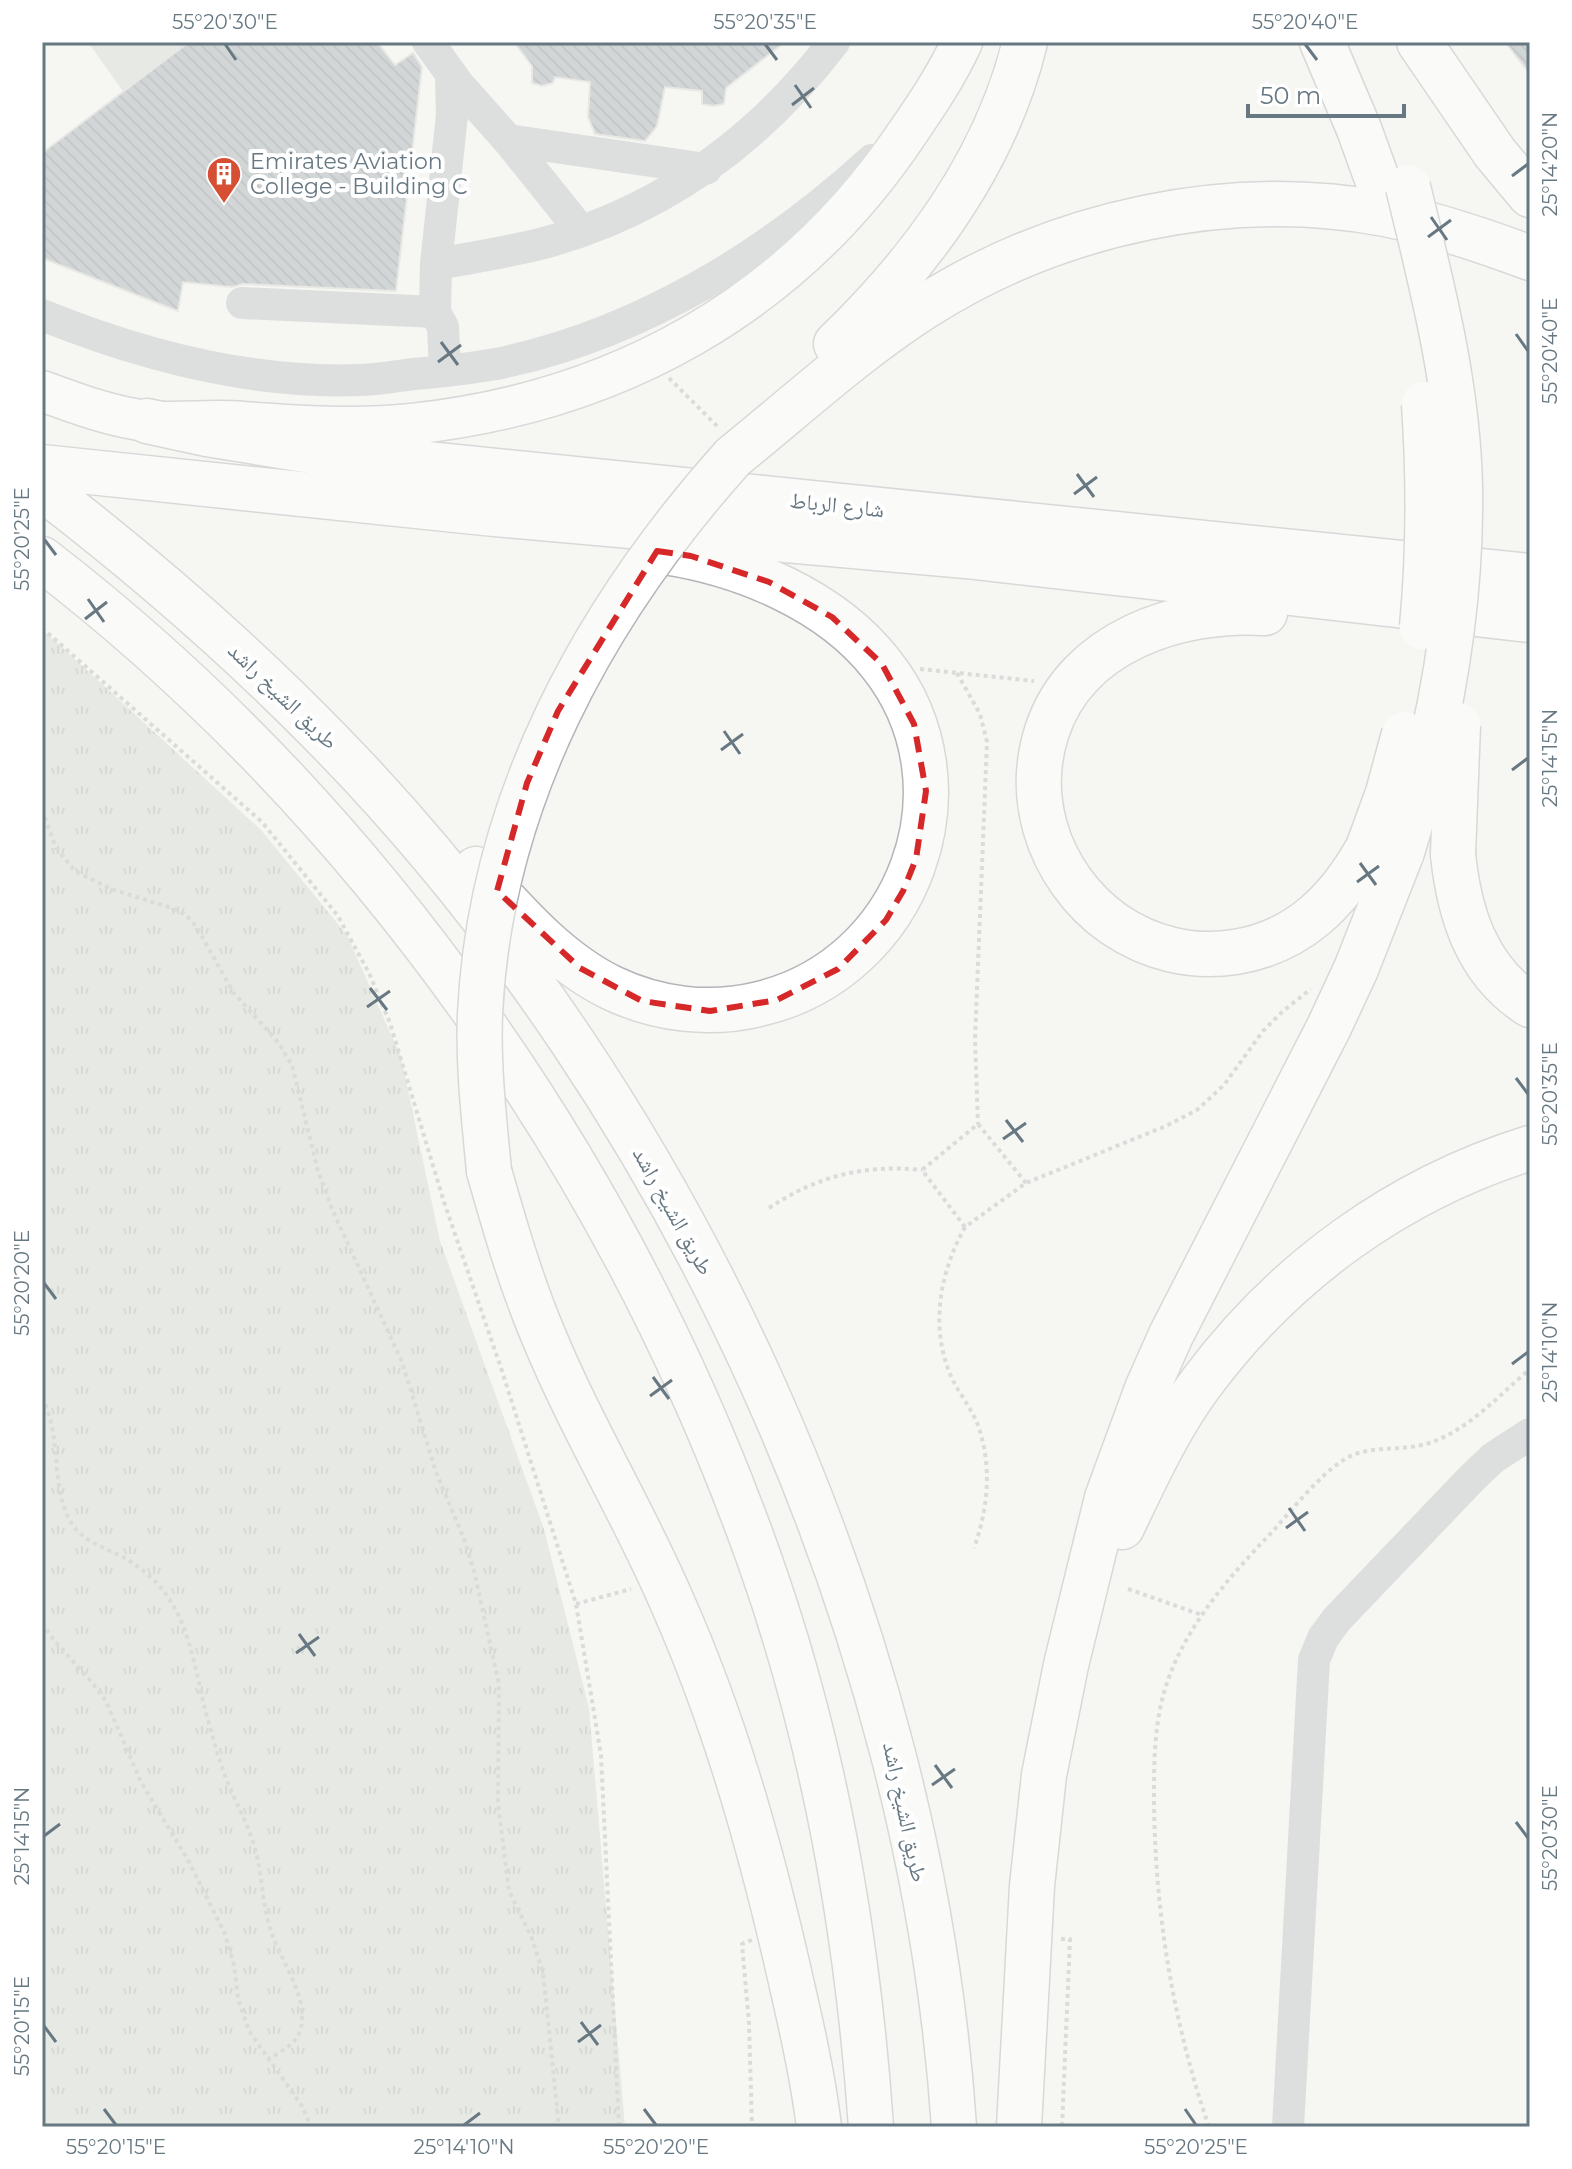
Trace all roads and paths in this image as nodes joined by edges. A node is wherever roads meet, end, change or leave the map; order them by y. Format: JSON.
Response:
{"nodes":[{"id":1,"x":428,"y":42,"type":"edge"},
{"id":2,"x":834,"y":42,"type":"edge"},
{"id":3,"x":962,"y":42,"type":"edge"},
{"id":4,"x":1025,"y":42,"type":"edge"},
{"id":5,"x":1322,"y":42,"type":"edge"},
{"id":6,"x":1352,"y":42,"type":"edge"},
{"id":7,"x":1427,"y":51,"type":"edge"},
{"id":8,"x":451,"y":75,"type":"junction"},
{"id":9,"x":918,"y":118,"type":"junction"},
{"id":10,"x":501,"y":132,"type":"junction"},
{"id":11,"x":449,"y":135,"type":"junction"},
{"id":12,"x":706,"y":169,"type":"junction"},
{"id":13,"x":1394,"y":189,"type":"junction"},
{"id":14,"x":1530,"y":195,"type":"edge"},
{"id":15,"x":581,"y":231,"type":"junction"},
{"id":16,"x":1530,"y":258,"type":"edge"},
{"id":17,"x":436,"y":264,"type":"junction"},
{"id":18,"x":242,"y":303,"type":"dead end"},
{"id":19,"x":435,"y":312,"type":"junction"},
{"id":20,"x":42,"y":315,"type":"edge"},
{"id":21,"x":434,"y":372,"type":"junction"},
{"id":22,"x":680,"y":389,"type":"dead end"},
{"id":23,"x":42,"y":391,"type":"edge"},
{"id":24,"x":147,"y":421,"type":"junction"},
{"id":25,"x":730,"y":446,"type":"junction"},
{"id":26,"x":42,"y":467,"type":"edge"},
{"id":27,"x":42,"y":488,"type":"edge"},
{"id":28,"x":484,"y":513,"type":"junction"},
{"id":29,"x":1459,"y":534,"type":"junction"},
{"id":30,"x":42,"y":559,"type":"edge"},
{"id":31,"x":1530,"y":576,"type":"edge"},
{"id":32,"x":1459,"y":613,"type":"junction"},
{"id":33,"x":1530,"y":620,"type":"edge"},
{"id":34,"x":42,"y":628,"type":"edge"},
{"id":35,"x":882,"y":664,"type":"junction"},
{"id":36,"x":957,"y":673,"type":"junction"},
{"id":37,"x":1072,"y":686,"type":"junction"},
{"id":38,"x":336,"y":747,"type":"junction"},
{"id":39,"x":42,"y":810,"type":"edge"},
{"id":40,"x":1385,"y":850,"type":"junction"},
{"id":41,"x":1314,"y":987,"type":"dead end"},
{"id":42,"x":1530,"y":1005,"type":"edge"},
{"id":43,"x":978,"y":1124,"type":"junction"},
{"id":44,"x":1530,"y":1148,"type":"edge"},
{"id":45,"x":922,"y":1170,"type":"junction"},
{"id":46,"x":1026,"y":1183,"type":"junction"},
{"id":47,"x":769,"y":1208,"type":"dead end"},
{"id":48,"x":965,"y":1227,"type":"junction"},
{"id":49,"x":1530,"y":1369,"type":"edge"},
{"id":50,"x":42,"y":1397,"type":"edge"},
{"id":51,"x":1530,"y":1434,"type":"edge"},
{"id":52,"x":974,"y":1548,"type":"dead end"},
{"id":53,"x":636,"y":1587,"type":"dead end"},
{"id":54,"x":1128,"y":1589,"type":"dead end"},
{"id":55,"x":576,"y":1604,"type":"junction"},
{"id":56,"x":1080,"y":1611,"type":"junction"},
{"id":57,"x":1202,"y":1615,"type":"junction"},
{"id":58,"x":42,"y":1623,"type":"edge"},
{"id":59,"x":1056,"y":1939,"type":"dead end"},
{"id":60,"x":754,"y":1940,"type":"dead end"},
{"id":61,"x":268,"y":2059,"type":"junction"},
{"id":62,"x":311,"y":2127,"type":"edge"},
{"id":63,"x":559,"y":2127,"type":"edge"},
{"id":64,"x":619,"y":2127,"type":"edge"},
{"id":65,"x":752,"y":2127,"type":"edge"},
{"id":66,"x":819,"y":2127,"type":"edge"},
{"id":67,"x":871,"y":2127,"type":"edge"},
{"id":68,"x":954,"y":2127,"type":"edge"},
{"id":69,"x":1019,"y":2127,"type":"edge"},
{"id":70,"x":1062,"y":2127,"type":"edge"},
{"id":71,"x":1209,"y":2127,"type":"edge"},
{"id":72,"x":1288,"y":2127,"type":"edge"}],
"edges":[{"from":1,"to":8,"type":"lane"},
{"from":2,"to":12,"type":"lane"},
{"from":3,"to":9,"type":"main road"},
{"from":4,"to":25,"type":"highway"},
{"from":5,"to":13,"type":"highway"},
{"from":6,"to":13,"type":"highway"},
{"from":7,"to":14,"type":"highway"},
{"from":8,"to":10,"type":"lane"},
{"from":8,"to":11,"type":"lane"},
{"from":9,"to":21,"type":"lane"},
{"from":9,"to":24,"type":"main road"},
{"from":10,"to":11,"type":"lane"},
{"from":10,"to":12,"type":"lane"},
{"from":10,"to":15,"type":"lane"},
{"from":11,"to":17,"type":"lane"},
{"from":12,"to":15,"type":"lane"},
{"from":13,"to":29,"type":"highway","bridge":true},
{"from":13,"to":40,"type":"highway","bridge":true},
{"from":15,"to":17,"type":"lane"},
{"from":16,"to":25,"type":"highway"},
{"from":17,"to":19,"type":"lane"},
{"from":18,"to":19,"type":"lane"},
{"from":19,"to":21,"type":"lane"},
{"from":20,"to":21,"type":"lane"},
{"from":22,"to":25,"type":"path"},
{"from":23,"to":24,"type":"main road"},
{"from":24,"to":31,"type":"highway","name":"شارع الرباط"},
{"from":25,"to":66,"type":"highway","bridge":true},
{"from":26,"to":28,"type":"highway","name":"شارع الرباط"},
{"from":27,"to":38,"type":"highway","name":"طريق الشيخ راشد"},
{"from":28,"to":32,"type":"highway","name":"شارع الرباط"},
{"from":28,"to":35,"type":"highway"},
{"from":29,"to":40,"type":"highway","bridge":true},
{"from":29,"to":42,"type":"highway","bridge":true},
{"from":30,"to":67,"type":"highway"},
{"from":32,"to":33,"type":"highway","name":"شارع الرباط"},
{"from":32,"to":37,"type":"highway"},
{"from":34,"to":55,"type":"path"},
{"from":35,"to":36,"type":"path"},
{"from":35,"to":38,"type":"highway"},
{"from":36,"to":37,"type":"path"},
{"from":36,"to":43,"type":"path"},
{"from":37,"to":40,"type":"highway"},
{"from":38,"to":68,"type":"highway","name":"طريق الشيخ راشد"},
{"from":39,"to":63,"type":"path"},
{"from":40,"to":56,"type":"highway"},
{"from":41,"to":46,"type":"path"},
{"from":43,"to":45,"type":"path"},
{"from":43,"to":46,"type":"path"},
{"from":44,"to":56,"type":"highway"},
{"from":45,"to":47,"type":"path"},
{"from":45,"to":48,"type":"path"},
{"from":46,"to":48,"type":"path"},
{"from":48,"to":52,"type":"path"},
{"from":49,"to":57,"type":"path"},
{"from":50,"to":61,"type":"path"},
{"from":51,"to":72,"type":"lane"},
{"from":53,"to":55,"type":"path"},
{"from":54,"to":57,"type":"path"},
{"from":55,"to":64,"type":"path"},
{"from":56,"to":69,"type":"highway"},
{"from":57,"to":71,"type":"path"},
{"from":58,"to":61,"type":"path"},
{"from":59,"to":70,"type":"path"},
{"from":60,"to":65,"type":"path"},
{"from":61,"to":62,"type":"path"}]}
